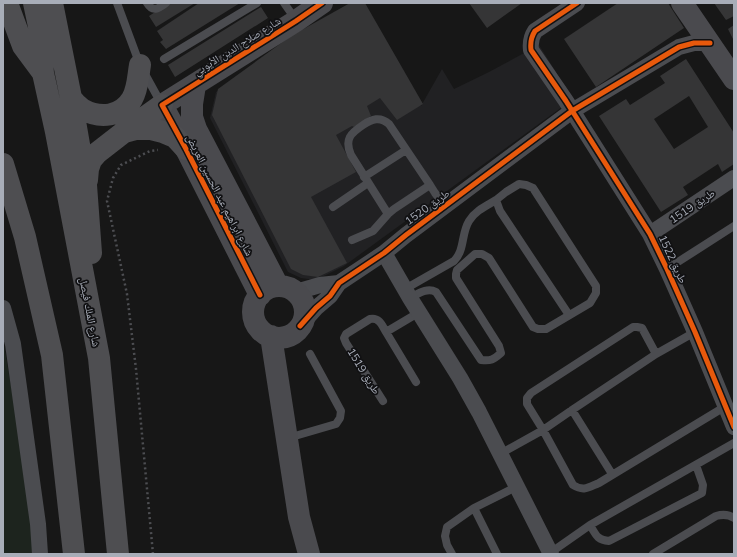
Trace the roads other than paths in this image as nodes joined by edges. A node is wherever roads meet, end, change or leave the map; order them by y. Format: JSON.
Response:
{"nodes":[{"id":1,"x":7,"y":3,"type":"edge"},
{"id":2,"x":34,"y":3,"type":"edge"},
{"id":3,"x":52,"y":3,"type":"edge"},
{"id":4,"x":117,"y":3,"type":"edge"},
{"id":5,"x":147,"y":3,"type":"edge"},
{"id":6,"x":166,"y":3,"type":"edge"},
{"id":7,"x":257,"y":3,"type":"edge"},
{"id":8,"x":322,"y":3,"type":"edge"},
{"id":9,"x":577,"y":3,"type":"edge"},
{"id":10,"x":682,"y":3,"type":"edge"},
{"id":11,"x":290,"y":12,"type":"edge"},
{"id":12,"x":710,"y":43,"type":"junction"},
{"id":13,"x":164,"y":59,"type":"dead end"},
{"id":14,"x":140,"y":65,"type":"junction"},
{"id":15,"x":42,"y":73,"type":"junction"},
{"id":16,"x":734,"y":79,"type":"edge"},
{"id":17,"x":195,"y":85,"type":"junction"},
{"id":18,"x":71,"y":98,"type":"junction"},
{"id":19,"x":162,"y":105,"type":"junction"},
{"id":20,"x":572,"y":111,"type":"junction"},
{"id":21,"x":124,"y":132,"type":"junction"},
{"id":22,"x":186,"y":149,"type":"junction"},
{"id":23,"x":406,"y":150,"type":"junction"},
{"id":24,"x":3,"y":164,"type":"edge"},
{"id":25,"x":734,"y":178,"type":"edge"},
{"id":26,"x":366,"y":180,"type":"junction"},
{"id":27,"x":86,"y":185,"type":"junction"},
{"id":28,"x":430,"y":185,"type":"junction"},
{"id":29,"x":496,"y":200,"type":"junction"},
{"id":30,"x":445,"y":206,"type":"junction"},
{"id":31,"x":333,"y":207,"type":"dead end"},
{"id":32,"x":388,"y":214,"type":"junction"},
{"id":33,"x":734,"y":226,"type":"edge"},
{"id":34,"x":650,"y":234,"type":"junction"},
{"id":35,"x":352,"y":240,"type":"dead end"},
{"id":36,"x":384,"y":253,"type":"junction"},
{"id":37,"x":667,"y":269,"type":"junction"},
{"id":38,"x":339,"y":283,"type":"junction"},
{"id":39,"x":278,"y":291,"type":"junction"},
{"id":40,"x":407,"y":293,"type":"junction"},
{"id":41,"x":3,"y":308,"type":"edge"},
{"id":42,"x":418,"y":313,"type":"junction"},
{"id":43,"x":569,"y":315,"type":"junction"},
{"id":44,"x":300,"y":326,"type":"junction"},
{"id":45,"x":386,"y":332,"type":"junction"},
{"id":46,"x":695,"y":332,"type":"junction"},
{"id":47,"x":271,"y":336,"type":"junction"},
{"id":48,"x":310,"y":354,"type":"dead end"},
{"id":49,"x":656,"y":354,"type":"junction"},
{"id":50,"x":99,"y":358,"type":"junction"},
{"id":51,"x":416,"y":382,"type":"dead end"},
{"id":52,"x":383,"y":401,"type":"dead end"},
{"id":53,"x":726,"y":406,"type":"junction"},
{"id":54,"x":572,"y":410,"type":"junction"},
{"id":55,"x":734,"y":427,"type":"edge"},
{"id":56,"x":543,"y":430,"type":"junction"},
{"id":57,"x":287,"y":439,"type":"junction"},
{"id":58,"x":734,"y":443,"type":"edge"},
{"id":59,"x":500,"y":454,"type":"junction"},
{"id":60,"x":696,"y":465,"type":"junction"},
{"id":61,"x":612,"y":474,"type":"junction"},
{"id":62,"x":516,"y":487,"type":"junction"},
{"id":63,"x":474,"y":508,"type":"junction"},
{"id":64,"x":734,"y":518,"type":"edge"},
{"id":65,"x":590,"y":525,"type":"junction"},
{"id":66,"x":551,"y":553,"type":"edge"},
{"id":67,"x":40,"y":554,"type":"edge"},
{"id":68,"x":74,"y":554,"type":"edge"},
{"id":69,"x":118,"y":554,"type":"edge"},
{"id":70,"x":309,"y":554,"type":"edge"},
{"id":71,"x":452,"y":554,"type":"edge"},
{"id":72,"x":497,"y":554,"type":"edge"},
{"id":73,"x":653,"y":554,"type":"edge"}],
"edges":[{"from":1,"to":15,"type":"highway","name":"شارع الملك فيصل"},
{"from":2,"to":15,"type":"highway","name":"شارع الملك فيصل"},
{"from":3,"to":18,"type":"highway"},
{"from":4,"to":14,"type":"lane"},
{"from":5,"to":6,"type":"lane"},
{"from":7,"to":13,"type":"lane"},
{"from":8,"to":11,"type":"street","name":"شارع صلاح الدين الأيوبي"},
{"from":9,"to":20,"type":"street","name":"طريق 1522"},
{"from":10,"to":12,"type":"street"},
{"from":11,"to":17,"type":"street","name":"شارع صلاح الدين الأيوبي"},
{"from":12,"to":16,"type":"street"},
{"from":12,"to":20,"type":"street"},
{"from":14,"to":18,"type":"highway"},
{"from":14,"to":19,"type":"lane"},
{"from":15,"to":50,"type":"highway","name":"شارع الملك فيصل"},
{"from":17,"to":19,"type":"street","name":"شارع صلاح الدين الأيوبي"},
{"from":17,"to":39,"type":"street","name":"شارع ابراهيم عبد الحسين العريض"},
{"from":18,"to":27,"type":"highway"},
{"from":19,"to":21,"type":"highway"},
{"from":19,"to":22,"type":"street","name":"شارع ابراهيم عبد الحسين العريض"},
{"from":20,"to":30,"type":"street","name":"طريق 1520"},
{"from":20,"to":34,"type":"street","name":"طريق 1522"},
{"from":21,"to":22,"type":"highway"},
{"from":21,"to":27,"type":"highway"},
{"from":22,"to":39,"type":"street","name":"شارع ابراهيم عبد الحسين العريض"},
{"from":23,"to":26,"type":"lane"},
{"from":23,"to":26,"type":"lane"},
{"from":23,"to":28,"type":"lane"},
{"from":24,"to":68,"type":"highway"},
{"from":25,"to":34,"type":"street","name":"طريق 1519"},
{"from":26,"to":31,"type":"lane"},
{"from":26,"to":32,"type":"lane"},
{"from":27,"to":50,"type":"highway"},
{"from":28,"to":30,"type":"lane"},
{"from":28,"to":32,"type":"lane"},
{"from":29,"to":40,"type":"lane"},
{"from":29,"to":43,"type":"lane"},
{"from":29,"to":43,"type":"lane"},
{"from":30,"to":36,"type":"street","name":"طريق 1520"},
{"from":32,"to":35,"type":"lane"},
{"from":33,"to":37,"type":"lane"},
{"from":34,"to":37,"type":"street","name":"طريق 1522"},
{"from":36,"to":38,"type":"street","name":"طريق 1520"},
{"from":36,"to":40,"type":"street"},
{"from":37,"to":46,"type":"street","name":"طريق 1522"},
{"from":38,"to":39,"type":"street","name":"طريق 1520"},
{"from":38,"to":44,"type":"street","name":"طريق 1520"},
{"from":39,"to":44,"type":"street"},
{"from":39,"to":47,"type":"street"},
{"from":40,"to":42,"type":"street"},
{"from":40,"to":43,"type":"lane"},
{"from":41,"to":67,"type":"street"},
{"from":42,"to":45,"type":"lane"},
{"from":42,"to":59,"type":"street"},
{"from":44,"to":47,"type":"street"},
{"from":45,"to":51,"type":"lane"},
{"from":45,"to":52,"type":"lane","name":"طريق 1519"},
{"from":46,"to":49,"type":"lane"},
{"from":46,"to":53,"type":"street","name":"طريق 1522"},
{"from":47,"to":57,"type":"street"},
{"from":48,"to":57,"type":"lane"},
{"from":49,"to":54,"type":"lane"},
{"from":49,"to":56,"type":"lane"},
{"from":50,"to":69,"type":"highway","name":"شارع الملك فيصل"},
{"from":53,"to":55,"type":"street","name":"طريق 1522"},
{"from":53,"to":61,"type":"lane"},
{"from":54,"to":56,"type":"lane"},
{"from":54,"to":61,"type":"lane"},
{"from":56,"to":59,"type":"lane"},
{"from":56,"to":61,"type":"lane"},
{"from":57,"to":70,"type":"street"},
{"from":58,"to":60,"type":"lane"},
{"from":59,"to":62,"type":"street"},
{"from":60,"to":65,"type":"lane"},
{"from":60,"to":65,"type":"lane"},
{"from":62,"to":63,"type":"lane"},
{"from":62,"to":66,"type":"street"},
{"from":63,"to":71,"type":"lane"},
{"from":63,"to":72,"type":"lane"},
{"from":64,"to":73,"type":"lane"},
{"from":65,"to":66,"type":"lane"}]}
